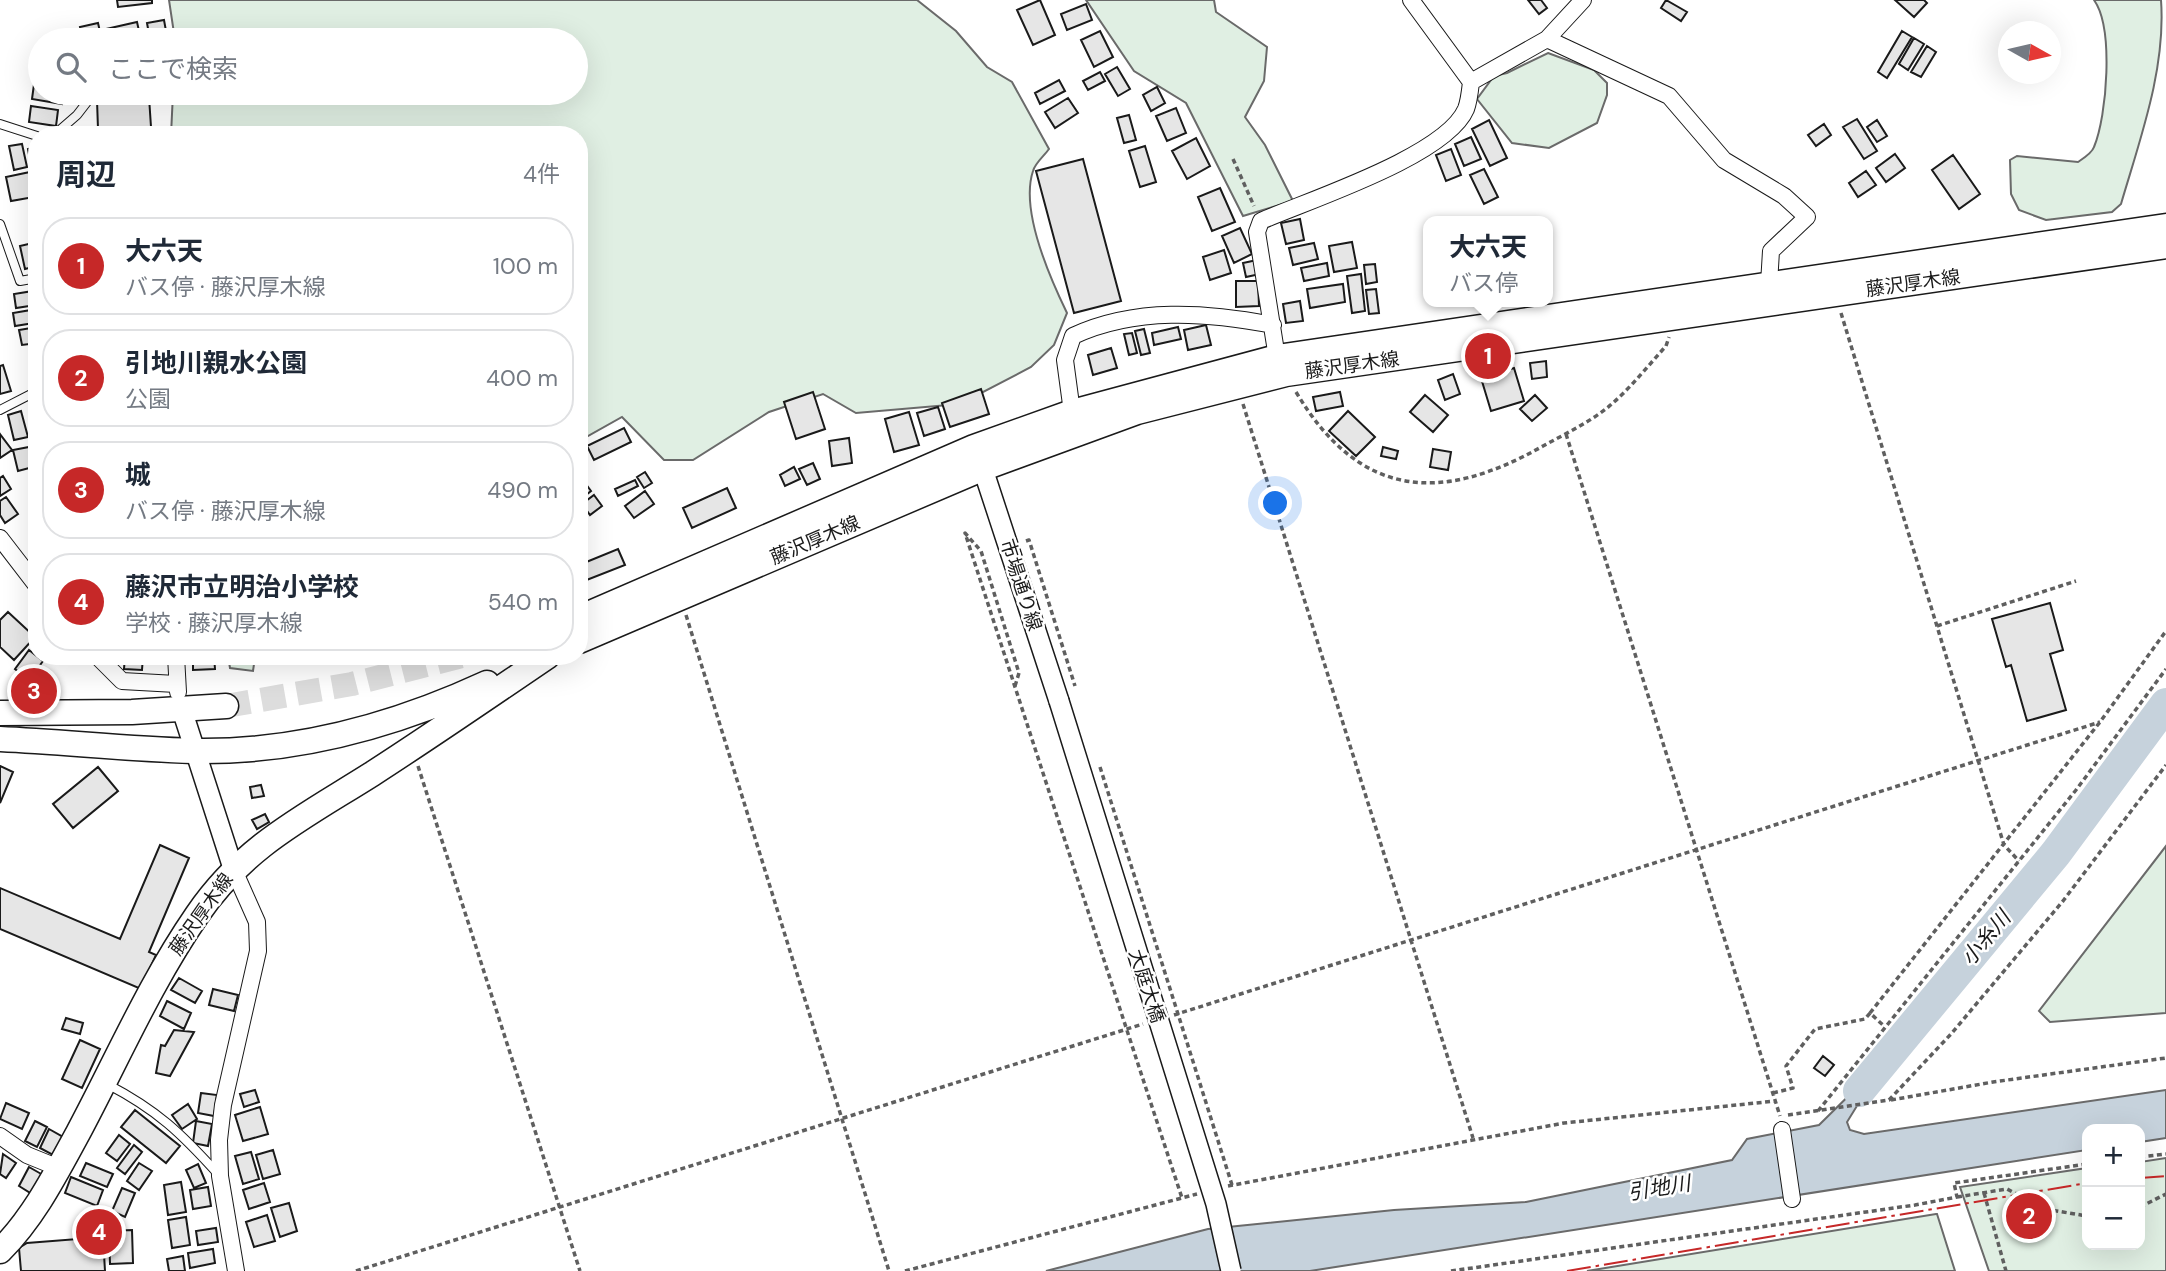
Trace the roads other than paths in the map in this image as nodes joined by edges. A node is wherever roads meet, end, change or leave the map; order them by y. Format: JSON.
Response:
{"nodes":[{"id":1,"x":1411,"y":0,"type":"edge"},
{"id":2,"x":1583,"y":0,"type":"edge"},
{"id":3,"x":1547,"y":39,"type":"junction"},
{"id":4,"x":1471,"y":82,"type":"junction"},
{"id":5,"x":85,"y":105,"type":"edge"},
{"id":6,"x":0,"y":124,"type":"edge"},
{"id":7,"x":64,"y":126,"type":"edge"},
{"id":8,"x":28,"y":133,"type":"edge"},
{"id":9,"x":0,"y":224,"type":"edge"},
{"id":10,"x":2166,"y":226,"type":"edge"},
{"id":11,"x":2166,"y":246,"type":"edge"},
{"id":12,"x":28,"y":280,"type":"edge"},
{"id":13,"x":1769,"y":284,"type":"junction"},
{"id":14,"x":1273,"y":325,"type":"junction"},
{"id":15,"x":1281,"y":369,"type":"junction"},
{"id":16,"x":28,"y":396,"type":"edge"},
{"id":17,"x":0,"y":410,"type":"edge"},
{"id":18,"x":1072,"y":412,"type":"junction"},
{"id":19,"x":979,"y":457,"type":"junction"},
{"id":20,"x":0,"y":538,"type":"edge"},
{"id":21,"x":28,"y":574,"type":"edge"},
{"id":22,"x":588,"y":614,"type":"edge"},
{"id":23,"x":588,"y":637,"type":"edge"},
{"id":24,"x":106,"y":665,"type":"edge"},
{"id":25,"x":176,"y":665,"type":"edge"},
{"id":26,"x":526,"y":665,"type":"edge"},
{"id":27,"x":533,"y":665,"type":"edge"},
{"id":28,"x":176,"y":684,"type":"junction"},
{"id":29,"x":1059,"y":701,"type":"joint"},
{"id":30,"x":226,"y":706,"type":"tunnel mouth"},
{"id":31,"x":182,"y":710,"type":"junction"},
{"id":32,"x":0,"y":714,"type":"edge"},
{"id":33,"x":0,"y":738,"type":"edge"},
{"id":34,"x":193,"y":751,"type":"junction"},
{"id":35,"x":233,"y":868,"type":"junction"},
{"id":36,"x":105,"y":1082,"type":"junction"},
{"id":37,"x":1781,"y":1123,"type":"road end"},
{"id":38,"x":0,"y":1136,"type":"edge"},
{"id":39,"x":59,"y":1168,"type":"junction"},
{"id":40,"x":220,"y":1176,"type":"junction"},
{"id":41,"x":1792,"y":1199,"type":"dead end"},
{"id":42,"x":0,"y":1251,"type":"edge"},
{"id":43,"x":236,"y":1271,"type":"edge"},
{"id":44,"x":1231,"y":1271,"type":"edge"}],
"edges":[{"from":1,"to":4,"type":"street"},
{"from":2,"to":3,"type":"street"},
{"from":3,"to":4,"type":"street"},
{"from":3,"to":13,"type":"street"},
{"from":4,"to":14,"type":"street"},
{"from":5,"to":7,"type":"lane"},
{"from":6,"to":8,"type":"lane"},
{"from":9,"to":12,"type":"lane"},
{"from":10,"to":13,"type":"main road","name":"藤沢厚木線"},
{"from":11,"to":15,"type":"main road","name":"藤沢厚木線"},
{"from":13,"to":15,"type":"main road","name":"藤沢厚木線"},
{"from":14,"to":15,"type":"street"},
{"from":14,"to":18,"type":"street"},
{"from":15,"to":18,"type":"main road","name":"藤沢厚木線"},
{"from":15,"to":19,"type":"main road","name":"藤沢厚木線"},
{"from":16,"to":17,"type":"lane"},
{"from":18,"to":19,"type":"main road","name":"藤沢厚木線"},
{"from":19,"to":22,"type":"main road","name":"藤沢厚木線"},
{"from":19,"to":23,"type":"main road","name":"藤沢厚木線"},
{"from":19,"to":29,"type":"street","name":"市場通り線"},
{"from":20,"to":21,"type":"street"},
{"from":24,"to":28,"type":"street"},
{"from":25,"to":28,"type":"street"},
{"from":26,"to":34,"type":"main road","name":"藤沢厚木線"},
{"from":27,"to":35,"type":"main road","name":"藤沢厚木線"},
{"from":28,"to":31,"type":"street"},
{"from":29,"to":44,"type":"street","name":"大庭大橋","bridge":true},
{"from":30,"to":31,"type":"main road"},
{"from":31,"to":32,"type":"main road"},
{"from":31,"to":34,"type":"street"},
{"from":32,"to":34,"type":"main road"},
{"from":33,"to":34,"type":"main road","name":"藤沢厚木線"},
{"from":34,"to":35,"type":"street"},
{"from":35,"to":36,"type":"main road","name":"藤沢厚木線"},
{"from":35,"to":40,"type":"street"},
{"from":36,"to":39,"type":"main road","name":"藤沢厚木線"},
{"from":36,"to":40,"type":"lane"},
{"from":37,"to":41,"type":"street"},
{"from":38,"to":39,"type":"street"},
{"from":39,"to":42,"type":"main road","name":"藤沢厚木線"},
{"from":40,"to":43,"type":"street"}]}
